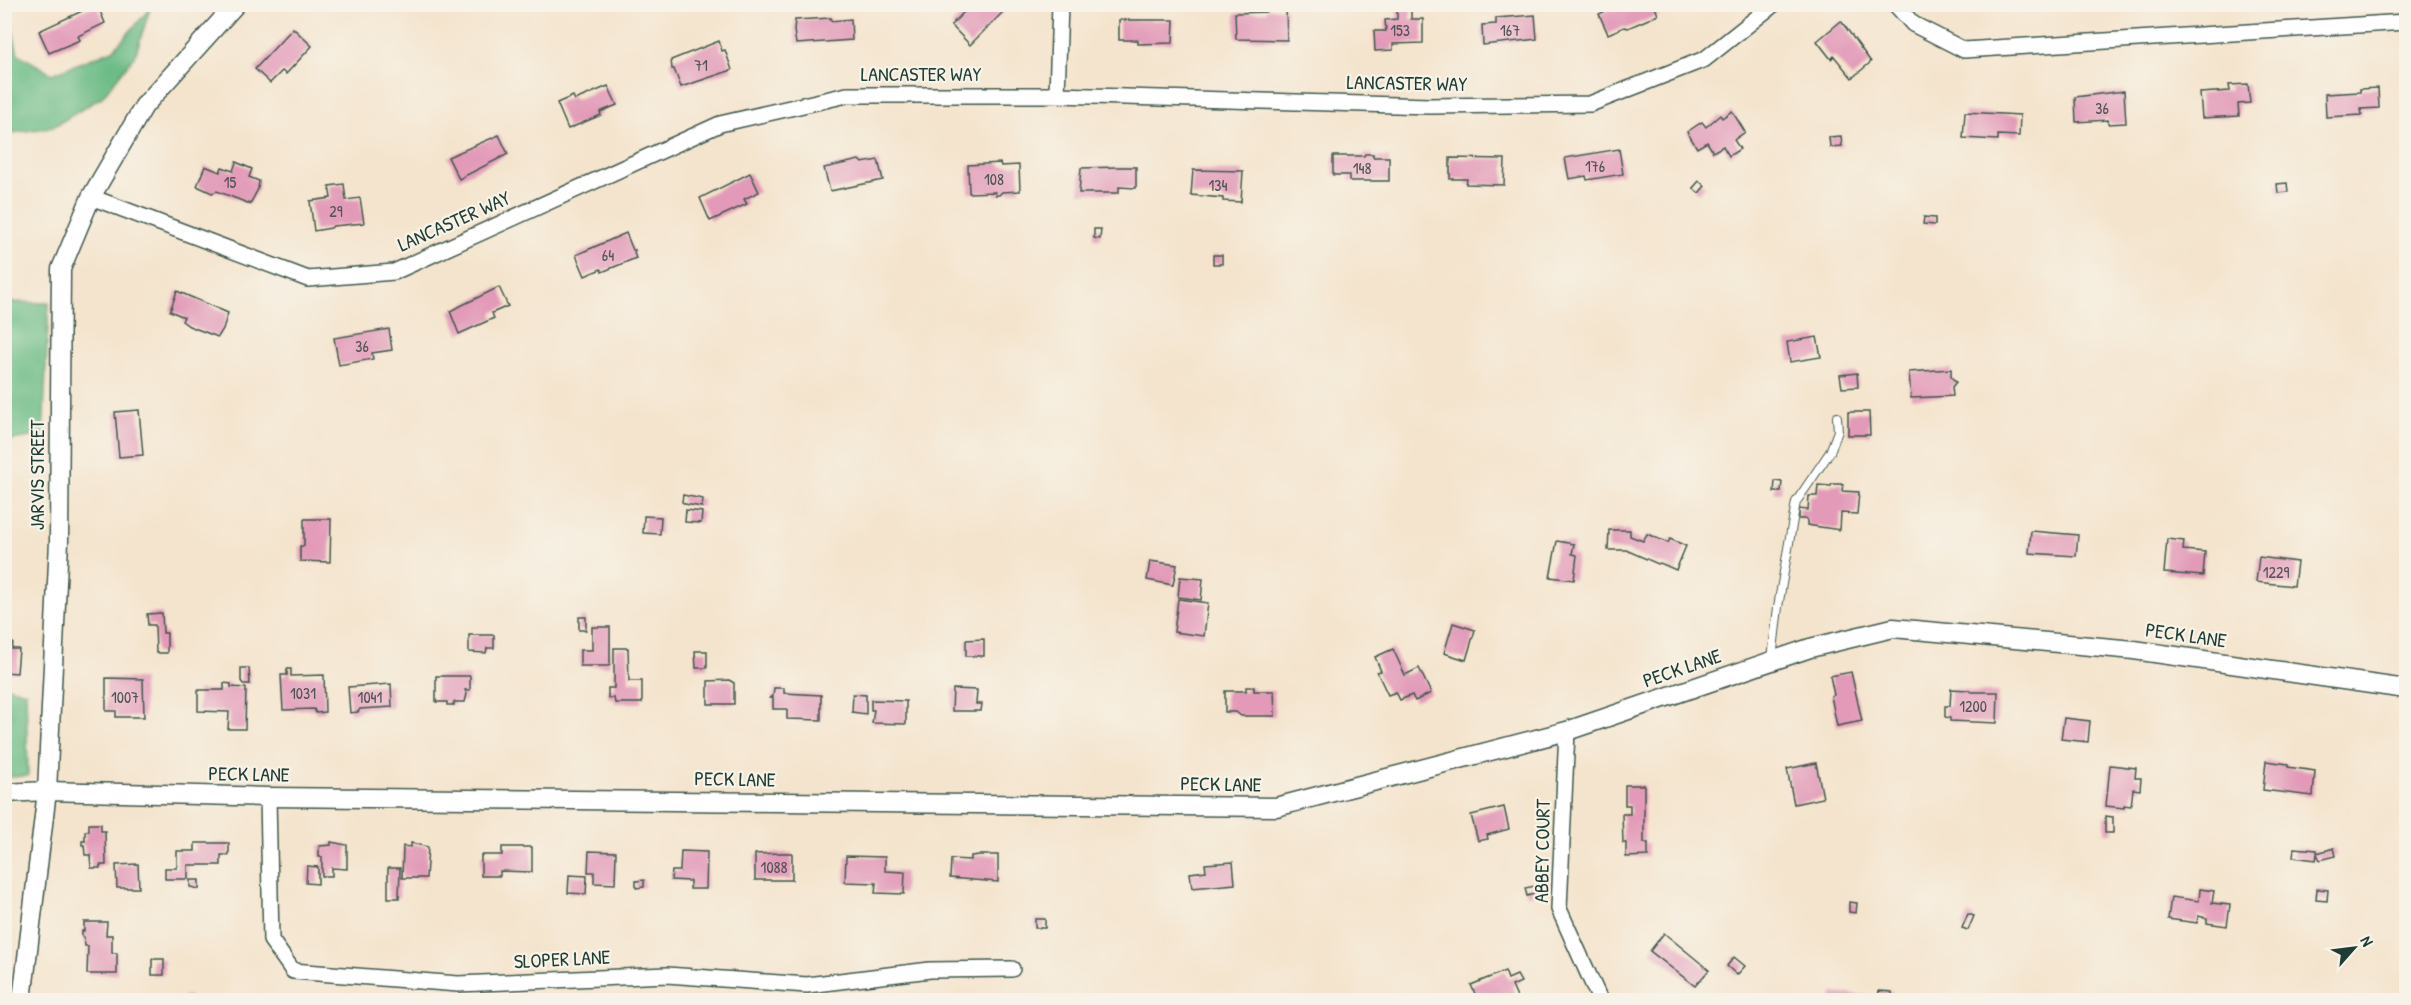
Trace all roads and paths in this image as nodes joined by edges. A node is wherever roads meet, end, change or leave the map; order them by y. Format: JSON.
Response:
{"nodes":[{"id":1,"x":236,"y":4,"type":"edge"},
{"id":2,"x":1060,"y":4,"type":"edge"},
{"id":3,"x":1774,"y":4,"type":"edge"},
{"id":4,"x":1895,"y":4,"type":"edge"},
{"id":5,"x":2406,"y":22,"type":"edge"},
{"id":6,"x":1057,"y":95,"type":"junction"},
{"id":7,"x":91,"y":197,"type":"junction"},
{"id":8,"x":1837,"y":417,"type":"dead end"},
{"id":9,"x":1772,"y":661,"type":"junction"},
{"id":10,"x":2406,"y":689,"type":"edge"},
{"id":11,"x":1567,"y":731,"type":"junction"},
{"id":12,"x":47,"y":791,"type":"junction"},
{"id":13,"x":4,"y":794,"type":"edge"},
{"id":14,"x":268,"y":797,"type":"junction"},
{"id":15,"x":1012,"y":969,"type":"dead end"},
{"id":16,"x":22,"y":1000,"type":"edge"},
{"id":17,"x":1600,"y":1000,"type":"edge"}],
"edges":[{"from":1,"to":7,"type":"street","name":"JARVIS STREET"},
{"from":2,"to":6,"type":"street"},
{"from":3,"to":6,"type":"street","name":"LANCASTER WAY"},
{"from":4,"to":5,"type":"street"},
{"from":6,"to":7,"type":"street","name":"LANCASTER WAY"},
{"from":7,"to":12,"type":"street","name":"JARVIS STREET"},
{"from":8,"to":9,"type":"lane"},
{"from":9,"to":10,"type":"street","name":"PECK LANE"},
{"from":9,"to":11,"type":"street","name":"PECK LANE"},
{"from":11,"to":14,"type":"street","name":"PECK LANE"},
{"from":11,"to":17,"type":"street","name":"ABBEY COURT"},
{"from":12,"to":13,"type":"street","name":"PECK LANE"},
{"from":12,"to":14,"type":"street","name":"PECK LANE"},
{"from":12,"to":16,"type":"street","name":"JARVIS STREET"},
{"from":14,"to":15,"type":"street","name":"SLOPER LANE"}]}
